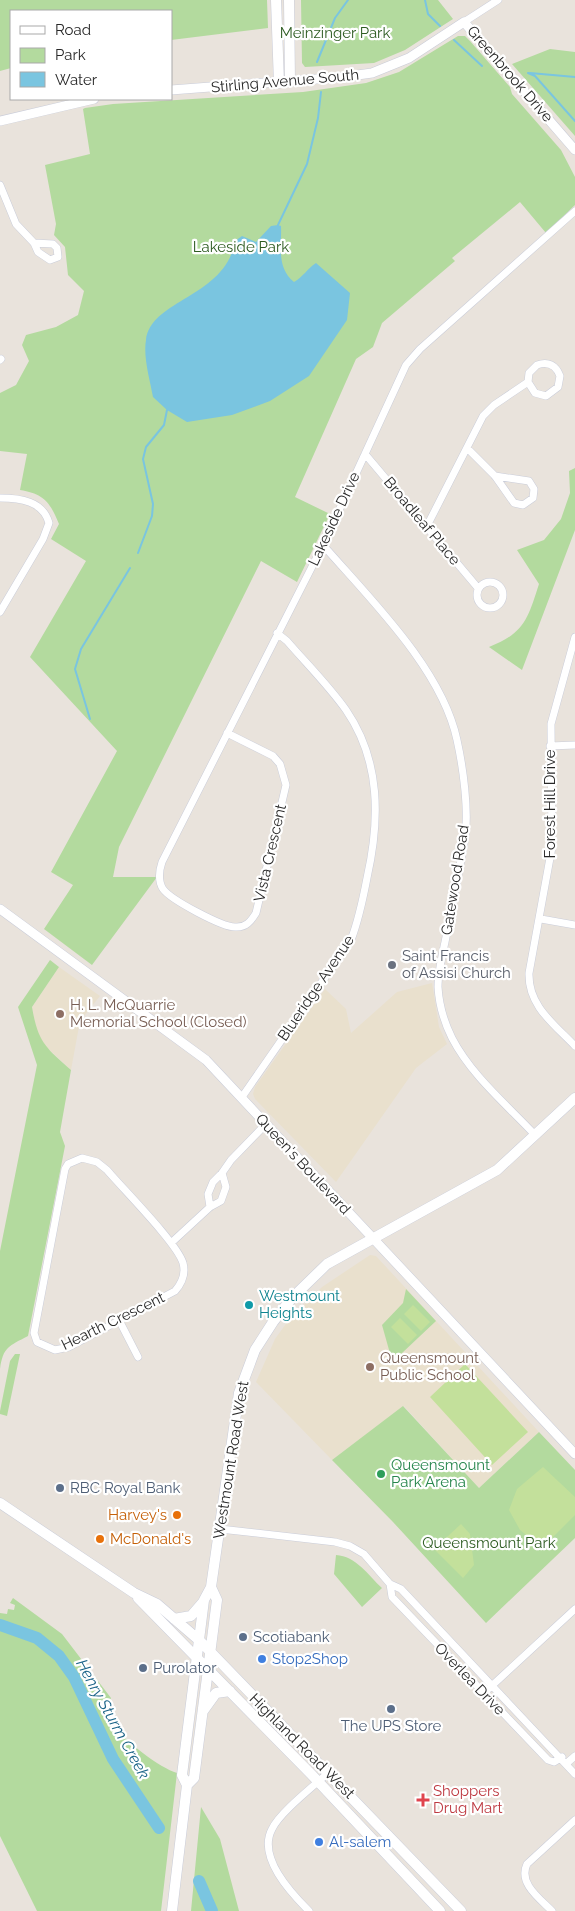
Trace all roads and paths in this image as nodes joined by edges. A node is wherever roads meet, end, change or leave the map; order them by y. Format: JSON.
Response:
{"nodes":[{"id":1,"x":276,"y":0,"type":"edge"},
{"id":2,"x":289,"y":0,"type":"edge"},
{"id":3,"x":498,"y":0,"type":"edge"},
{"id":4,"x":464,"y":22,"type":"junction"},
{"id":5,"x":285,"y":82,"type":"junction"},
{"id":6,"x":172,"y":90,"type":"edge"},
{"id":7,"x":90,"y":100,"type":"edge"},
{"id":8,"x":0,"y":121,"type":"edge"},
{"id":9,"x":575,"y":150,"type":"edge"},
{"id":10,"x":0,"y":185,"type":"edge"},
{"id":11,"x":575,"y":211,"type":"edge"},
{"id":12,"x":34,"y":243,"type":"dead end"},
{"id":13,"x":528,"y":382,"type":"junction"},
{"id":14,"x":467,"y":448,"type":"junction"},
{"id":15,"x":365,"y":454,"type":"junction"},
{"id":16,"x":495,"y":476,"type":"junction"},
{"id":17,"x":0,"y":498,"type":"edge"},
{"id":18,"x":428,"y":526,"type":"junction"},
{"id":19,"x":323,"y":545,"type":"junction"},
{"id":20,"x":478,"y":588,"type":"dead end"},
{"id":21,"x":0,"y":612,"type":"edge"},
{"id":22,"x":277,"y":633,"type":"junction"},
{"id":23,"x":575,"y":636,"type":"edge"},
{"id":24,"x":227,"y":733,"type":"junction"},
{"id":25,"x":575,"y":745,"type":"edge"},
{"id":26,"x":550,"y":746,"type":"junction"},
{"id":27,"x":159,"y":876,"type":"joint"},
{"id":28,"x":0,"y":909,"type":"edge"},
{"id":29,"x":541,"y":919,"type":"junction"},
{"id":30,"x":575,"y":925,"type":"edge"},
{"id":31,"x":575,"y":1046,"type":"edge"},
{"id":32,"x":242,"y":1097,"type":"junction"},
{"id":33,"x":575,"y":1098,"type":"edge"},
{"id":34,"x":266,"y":1124,"type":"junction"},
{"id":35,"x":536,"y":1135,"type":"junction"},
{"id":36,"x":222,"y":1173,"type":"junction"},
{"id":37,"x":210,"y":1207,"type":"junction"},
{"id":38,"x":372,"y":1239,"type":"junction"},
{"id":39,"x":171,"y":1243,"type":"junction"},
{"id":40,"x":119,"y":1320,"type":"junction"},
{"id":41,"x":138,"y":1357,"type":"dead end"},
{"id":42,"x":575,"y":1454,"type":"edge"},
{"id":43,"x":0,"y":1503,"type":"edge"},
{"id":44,"x":220,"y":1529,"type":"junction"},
{"id":45,"x":390,"y":1584,"type":"junction"},
{"id":46,"x":211,"y":1586,"type":"junction"},
{"id":47,"x":134,"y":1593,"type":"junction"},
{"id":48,"x":204,"y":1600,"type":"junction"},
{"id":49,"x":575,"y":1609,"type":"edge"},
{"id":50,"x":174,"y":1619,"type":"junction"},
{"id":51,"x":200,"y":1641,"type":"junction"},
{"id":52,"x":210,"y":1652,"type":"junction"},
{"id":53,"x":198,"y":1657,"type":"junction"},
{"id":54,"x":207,"y":1668,"type":"junction"},
{"id":55,"x":494,"y":1685,"type":"junction"},
{"id":56,"x":230,"y":1691,"type":"junction"},
{"id":57,"x":484,"y":1693,"type":"junction"},
{"id":58,"x":202,"y":1712,"type":"junction"},
{"id":59,"x":575,"y":1756,"type":"edge"},
{"id":60,"x":564,"y":1760,"type":"junction"},
{"id":61,"x":329,"y":1772,"type":"junction"},
{"id":62,"x":575,"y":1774,"type":"edge"},
{"id":63,"x":318,"y":1782,"type":"junction"},
{"id":64,"x":187,"y":1785,"type":"junction"},
{"id":65,"x":575,"y":1820,"type":"edge"},
{"id":66,"x":172,"y":1911,"type":"edge"},
{"id":67,"x":309,"y":1911,"type":"edge"},
{"id":68,"x":440,"y":1911,"type":"edge"},
{"id":69,"x":461,"y":1911,"type":"edge"},
{"id":70,"x":552,"y":1911,"type":"edge"}],
"edges":[{"from":1,"to":5,"type":"main road"},
{"from":2,"to":5,"type":"main road"},
{"from":3,"to":4,"type":"street","name":"Stirling Avenue South"},
{"from":4,"to":5,"type":"street","name":"Stirling Avenue South"},
{"from":4,"to":9,"type":"street","name":"Greenbrook Drive"},
{"from":5,"to":6,"type":"street","name":"Stirling Avenue South"},
{"from":7,"to":8,"type":"street"},
{"from":10,"to":12,"type":"street"},
{"from":11,"to":15,"type":"street","name":"Lakeside Drive"},
{"from":13,"to":13,"type":"street"},
{"from":13,"to":14,"type":"street"},
{"from":14,"to":16,"type":"street"},
{"from":14,"to":18,"type":"street"},
{"from":15,"to":18,"type":"street","name":"Broadleaf Place"},
{"from":15,"to":19,"type":"street","name":"Lakeside Drive"},
{"from":16,"to":16,"type":"street"},
{"from":17,"to":21,"type":"street"},
{"from":18,"to":20,"type":"street","name":"Broadleaf Place"},
{"from":19,"to":22,"type":"street","name":"Lakeside Drive"},
{"from":19,"to":35,"type":"street","name":"Gatewood Road"},
{"from":22,"to":24,"type":"street","name":"Lakeside Drive"},
{"from":22,"to":32,"type":"street","name":"Blueridge Avenue"},
{"from":23,"to":26,"type":"street","name":"Forest Hill Drive"},
{"from":24,"to":27,"type":"street","name":"Lakeside Drive"},
{"from":24,"to":27,"type":"street","name":"Vista Crescent"},
{"from":25,"to":26,"type":"street"},
{"from":26,"to":29,"type":"street","name":"Forest Hill Drive"},
{"from":28,"to":32,"type":"street","name":"Queen's Boulevard"},
{"from":29,"to":30,"type":"street"},
{"from":29,"to":31,"type":"street","name":"Forest Hill Drive"},
{"from":32,"to":34,"type":"street","name":"Queen's Boulevard"},
{"from":33,"to":35,"type":"main road","name":"Westmount Road West"},
{"from":34,"to":36,"type":"street"},
{"from":34,"to":38,"type":"street","name":"Queen's Boulevard"},
{"from":35,"to":38,"type":"main road","name":"Westmount Road West"},
{"from":36,"to":37,"type":"street"},
{"from":36,"to":37,"type":"street"},
{"from":37,"to":39,"type":"street"},
{"from":38,"to":42,"type":"street","name":"Queen's Boulevard"},
{"from":38,"to":44,"type":"main road","name":"Westmount Road West"},
{"from":39,"to":40,"type":"street","name":"Hearth Crescent"},
{"from":39,"to":40,"type":"street","name":"Hearth Crescent"},
{"from":40,"to":41,"type":"street"},
{"from":43,"to":47,"type":"main road","name":"Highland Road West"},
{"from":44,"to":45,"type":"street","name":"Overlea Drive"},
{"from":44,"to":46,"type":"main road","name":"Westmount Road West"},
{"from":45,"to":55,"type":"street","name":"Overlea Drive"},
{"from":45,"to":57,"type":"street","name":"Overlea Drive"},
{"from":46,"to":48,"type":"main road","name":"Westmount Road West"},
{"from":46,"to":52,"type":"main road","name":"Westmount Road West"},
{"from":47,"to":50,"type":"main road","name":"Highland Road West"},
{"from":47,"to":53,"type":"main road","name":"Highland Road West"},
{"from":48,"to":50,"type":"main road"},
{"from":48,"to":51,"type":"main road","name":"Westmount Road West"},
{"from":49,"to":55,"type":"street"},
{"from":50,"to":51,"type":"main road","name":"Highland Road West"},
{"from":51,"to":52,"type":"main road","name":"Highland Road West"},
{"from":51,"to":53,"type":"main road","name":"Westmount Road West"},
{"from":52,"to":54,"type":"main road","name":"Westmount Road West"},
{"from":52,"to":61,"type":"main road","name":"Highland Road West"},
{"from":53,"to":54,"type":"main road","name":"Highland Road West"},
{"from":53,"to":64,"type":"main road","name":"Westmount Road West"},
{"from":54,"to":56,"type":"main road","name":"Highland Road West"},
{"from":54,"to":58,"type":"main road","name":"Westmount Road West"},
{"from":55,"to":57,"type":"street"},
{"from":55,"to":60,"type":"street","name":"Overlea Drive"},
{"from":56,"to":58,"type":"main road"},
{"from":56,"to":63,"type":"main road","name":"Highland Road West"},
{"from":57,"to":60,"type":"street","name":"Overlea Drive"},
{"from":58,"to":64,"type":"main road","name":"Westmount Road West"},
{"from":59,"to":60,"type":"street"},
{"from":60,"to":62,"type":"street","name":"Overlea Drive"},
{"from":61,"to":63,"type":"street"},
{"from":61,"to":69,"type":"main road","name":"Highland Road West"},
{"from":63,"to":67,"type":"street"},
{"from":63,"to":68,"type":"main road","name":"Highland Road West"},
{"from":64,"to":66,"type":"main road","name":"Westmount Road West"},
{"from":65,"to":70,"type":"street"}]}
